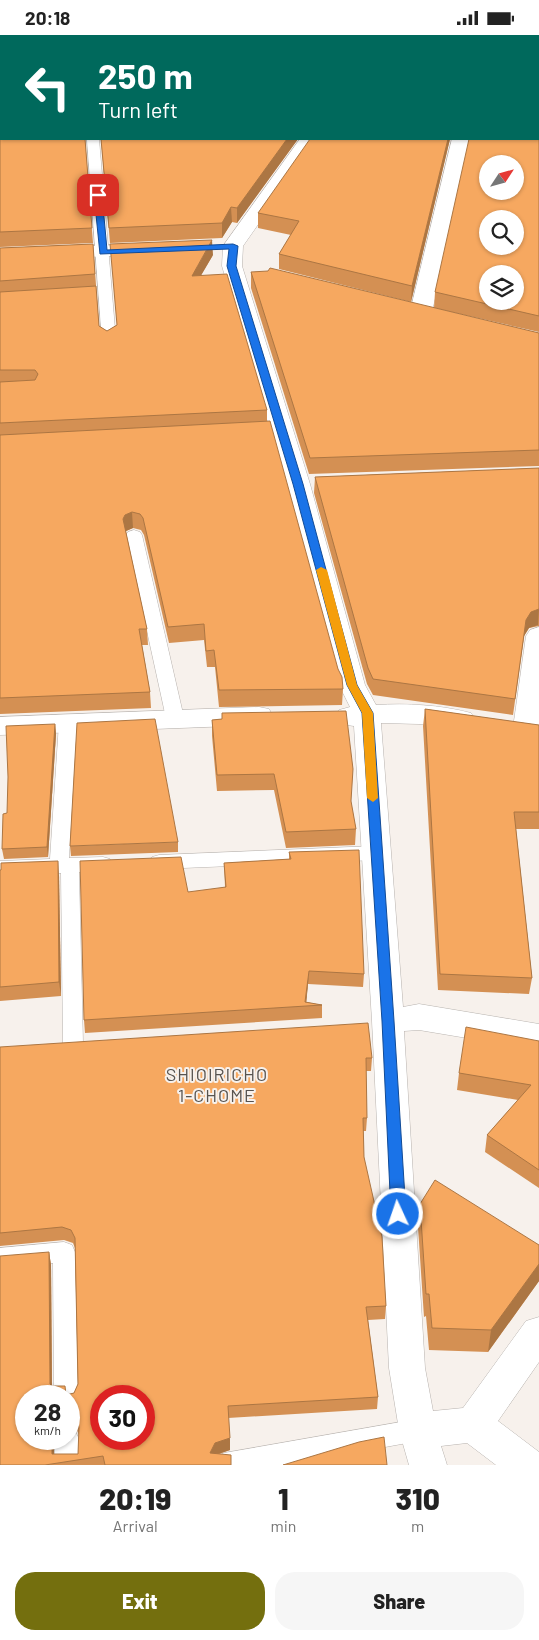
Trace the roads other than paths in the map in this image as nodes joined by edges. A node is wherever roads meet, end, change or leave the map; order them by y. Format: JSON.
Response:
{"nodes":[{"id":1,"x":93,"y":140,"type":"edge"},
{"id":2,"x":309,"y":140,"type":"edge"},
{"id":3,"x":462,"y":140,"type":"edge"},
{"id":4,"x":169,"y":249,"type":"edge"},
{"id":5,"x":103,"y":252,"type":"junction"},
{"id":6,"x":0,"y":255,"type":"edge"},
{"id":7,"x":421,"y":312,"type":"edge"},
{"id":8,"x":109,"y":341,"type":"edge"},
{"id":9,"x":134,"y":535,"type":"dead end"},
{"id":10,"x":539,"y":636,"type":"edge"},
{"id":11,"x":367,"y":713,"type":"junction"},
{"id":12,"x":286,"y":716,"type":"edge"},
{"id":13,"x":325,"y":717,"type":"edge"},
{"id":14,"x":175,"y":718,"type":"junction"},
{"id":15,"x":68,"y":723,"type":"junction"},
{"id":16,"x":0,"y":726,"type":"edge"},
{"id":17,"x":533,"y":729,"type":"edge"},
{"id":18,"x":376,"y":853,"type":"junction"},
{"id":19,"x":139,"y":862,"type":"edge"},
{"id":20,"x":119,"y":863,"type":"edge"},
{"id":21,"x":64,"y":865,"type":"junction"},
{"id":22,"x":0,"y":868,"type":"edge"},
{"id":23,"x":377,"y":1023,"type":"junction"},
{"id":24,"x":539,"y":1037,"type":"edge"},
{"id":25,"x":73,"y":1044,"type":"edge"},
{"id":26,"x":0,"y":1258,"type":"edge"},
{"id":27,"x":539,"y":1333,"type":"edge"},
{"id":28,"x":66,"y":1385,"type":"edge"},
{"id":29,"x":473,"y":1425,"type":"junction"},
{"id":30,"x":418,"y":1430,"type":"junction"},
{"id":31,"x":67,"y":1450,"type":"edge"},
{"id":32,"x":67,"y":1465,"type":"edge"},
{"id":33,"x":224,"y":1465,"type":"edge"},
{"id":34,"x":428,"y":1465,"type":"edge"},
{"id":35,"x":526,"y":1465,"type":"edge"}],
"edges":[{"from":1,"to":5,"type":"lane"},
{"from":2,"to":11,"type":"street"},
{"from":3,"to":7,"type":"street"},
{"from":4,"to":5,"type":"street"},
{"from":5,"to":6,"type":"street"},
{"from":5,"to":8,"type":"lane"},
{"from":9,"to":14,"type":"lane"},
{"from":10,"to":17,"type":"street"},
{"from":11,"to":13,"type":"street"},
{"from":11,"to":17,"type":"street"},
{"from":11,"to":18,"type":"street"},
{"from":12,"to":14,"type":"street"},
{"from":14,"to":15,"type":"street"},
{"from":15,"to":16,"type":"street"},
{"from":15,"to":21,"type":"lane"},
{"from":18,"to":19,"type":"lane"},
{"from":18,"to":23,"type":"street"},
{"from":20,"to":21,"type":"lane"},
{"from":21,"to":22,"type":"lane"},
{"from":21,"to":25,"type":"lane"},
{"from":23,"to":24,"type":"street"},
{"from":23,"to":30,"type":"street"},
{"from":26,"to":28,"type":"lane"},
{"from":27,"to":29,"type":"street"},
{"from":29,"to":30,"type":"street"},
{"from":29,"to":35,"type":"street"},
{"from":30,"to":33,"type":"lane"},
{"from":30,"to":34,"type":"street"},
{"from":31,"to":32,"type":"lane"}]}
